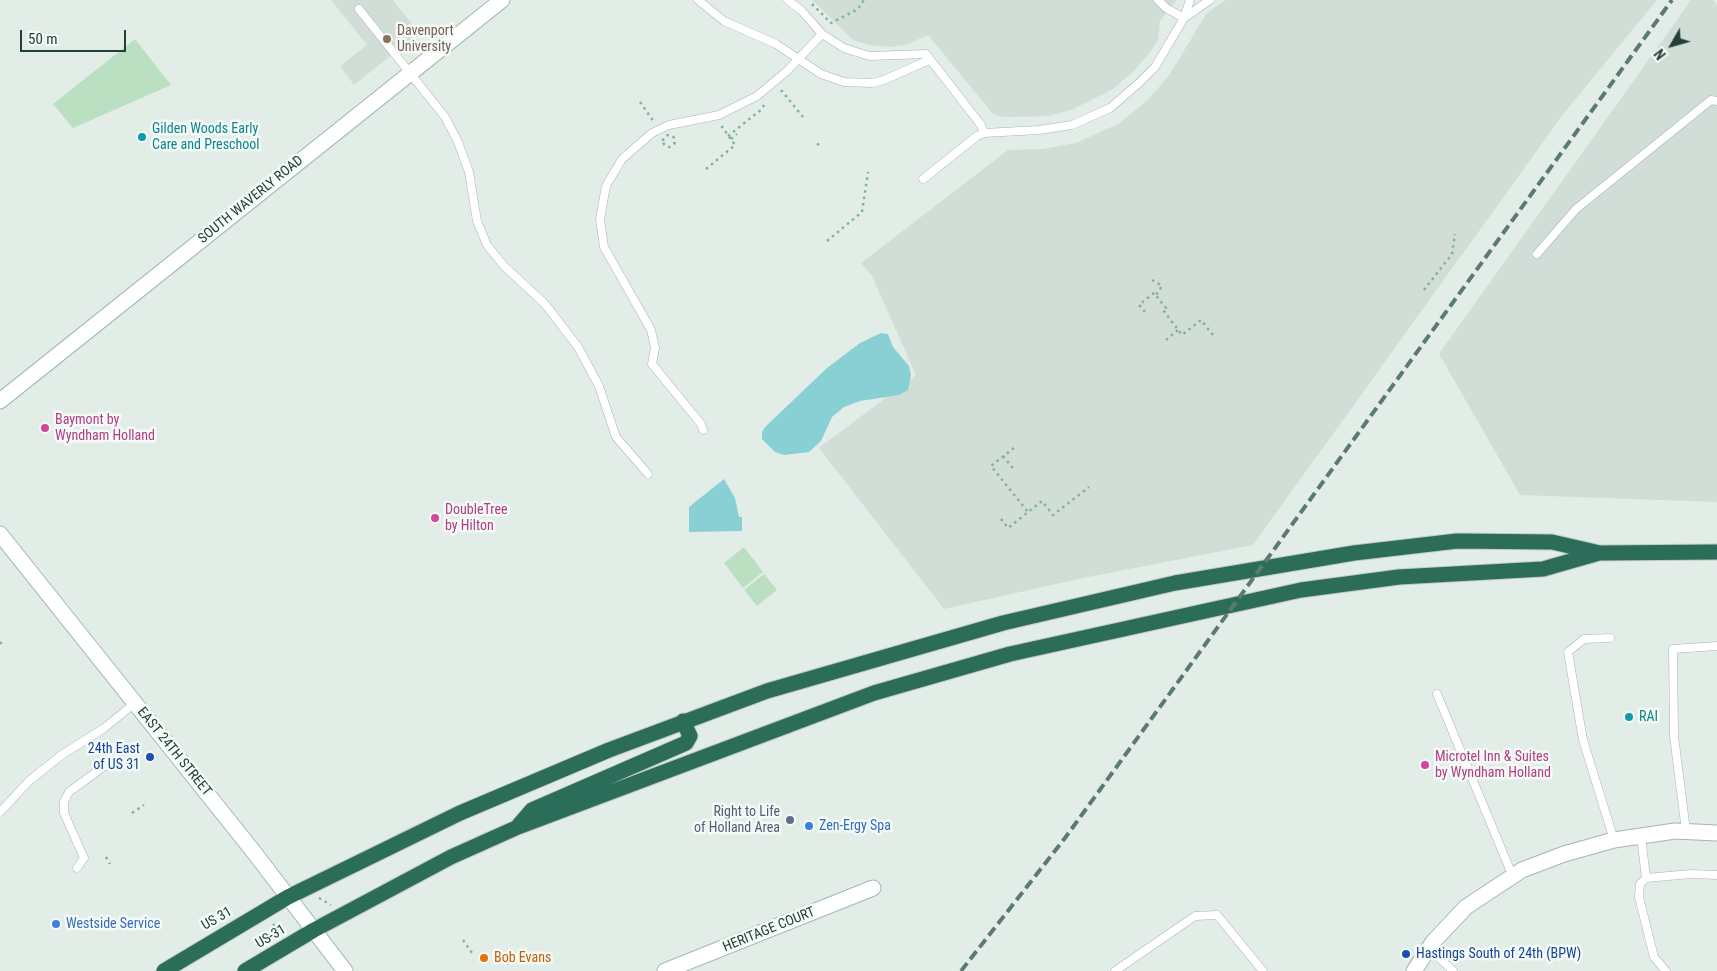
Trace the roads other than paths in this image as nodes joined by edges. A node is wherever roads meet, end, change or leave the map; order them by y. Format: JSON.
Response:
{"nodes":[{"id":1,"x":502,"y":0,"type":"edge"},
{"id":2,"x":698,"y":0,"type":"edge"},
{"id":3,"x":788,"y":0,"type":"edge"},
{"id":4,"x":1158,"y":0,"type":"edge"},
{"id":5,"x":1190,"y":0,"type":"edge"},
{"id":6,"x":1210,"y":0,"type":"edge"},
{"id":7,"x":358,"y":9,"type":"dead end"},
{"id":8,"x":1184,"y":18,"type":"junction"},
{"id":9,"x":822,"y":34,"type":"junction"},
{"id":10,"x":928,"y":57,"type":"junction"},
{"id":11,"x":799,"y":58,"type":"junction"},
{"id":12,"x":411,"y":73,"type":"junction"},
{"id":13,"x":1717,"y":101,"type":"edge"},
{"id":14,"x":984,"y":133,"type":"junction"},
{"id":15,"x":923,"y":179,"type":"dead end"},
{"id":16,"x":1537,"y":254,"type":"dead end"},
{"id":17,"x":0,"y":401,"type":"edge"},
{"id":18,"x":702,"y":430,"type":"dead end"},
{"id":19,"x":648,"y":474,"type":"dead end"},
{"id":20,"x":0,"y":534,"type":"edge"},
{"id":21,"x":1600,"y":552,"type":"junction"},
{"id":22,"x":1717,"y":552,"type":"edge"},
{"id":23,"x":1610,"y":638,"type":"dead end"},
{"id":24,"x":1717,"y":646,"type":"edge"},
{"id":25,"x":1437,"y":694,"type":"dead end"},
{"id":26,"x":135,"y":703,"type":"junction"},
{"id":27,"x":683,"y":721,"type":"junction"},
{"id":28,"x":110,"y":762,"type":"dead end"},
{"id":29,"x":0,"y":812,"type":"edge"},
{"id":30,"x":518,"y":827,"type":"junction"},
{"id":31,"x":1686,"y":831,"type":"junction"},
{"id":32,"x":1717,"y":833,"type":"edge"},
{"id":33,"x":1640,"y":836,"type":"junction"},
{"id":34,"x":1614,"y":840,"type":"junction"},
{"id":35,"x":77,"y":868,"type":"dead end"},
{"id":36,"x":1717,"y":875,"type":"edge"},
{"id":37,"x":1513,"y":877,"type":"junction"},
{"id":38,"x":1646,"y":878,"type":"junction"},
{"id":39,"x":873,"y":888,"type":"dead end"},
{"id":40,"x":288,"y":897,"type":"junction"},
{"id":41,"x":314,"y":930,"type":"junction"},
{"id":42,"x":1429,"y":948,"type":"junction"},
{"id":43,"x":164,"y":971,"type":"edge"},
{"id":44,"x":245,"y":971,"type":"edge"},
{"id":45,"x":345,"y":971,"type":"edge"},
{"id":46,"x":665,"y":971,"type":"edge"},
{"id":47,"x":1115,"y":971,"type":"edge"},
{"id":48,"x":1263,"y":971,"type":"edge"},
{"id":49,"x":1414,"y":971,"type":"edge"},
{"id":50,"x":1453,"y":971,"type":"edge"},
{"id":51,"x":1666,"y":971,"type":"edge"}],
"edges":[{"from":1,"to":12,"type":"street","name":"SOUTH WAVERLY ROAD"},
{"from":2,"to":11,"type":"lane"},
{"from":3,"to":9,"type":"lane"},
{"from":4,"to":8,"type":"lane"},
{"from":5,"to":8,"type":"lane"},
{"from":6,"to":8,"type":"lane"},
{"from":7,"to":12,"type":"lane"},
{"from":8,"to":14,"type":"lane"},
{"from":9,"to":10,"type":"lane"},
{"from":9,"to":11,"type":"lane"},
{"from":10,"to":11,"type":"lane"},
{"from":10,"to":14,"type":"lane"},
{"from":11,"to":18,"type":"lane"},
{"from":12,"to":17,"type":"street","name":"SOUTH WAVERLY ROAD"},
{"from":12,"to":19,"type":"lane"},
{"from":13,"to":16,"type":"lane"},
{"from":14,"to":15,"type":"lane"},
{"from":20,"to":26,"type":"street","name":"EAST 24TH STREET"},
{"from":21,"to":22,"type":"highway","number":"US 31"},
{"from":21,"to":27,"type":"highway","number":"US 31"},
{"from":21,"to":30,"type":"highway","number":"US 31"},
{"from":23,"to":34,"type":"lane"},
{"from":24,"to":31,"type":"lane"},
{"from":25,"to":37,"type":"lane"},
{"from":26,"to":29,"type":"lane"},
{"from":26,"to":40,"type":"street","name":"EAST 24TH STREET"},
{"from":27,"to":30,"type":"highway"},
{"from":27,"to":40,"type":"highway","number":"US 31"},
{"from":28,"to":35,"type":"lane"},
{"from":30,"to":41,"type":"highway","number":"US 31"},
{"from":31,"to":32,"type":"street"},
{"from":31,"to":33,"type":"street"},
{"from":33,"to":34,"type":"street"},
{"from":33,"to":38,"type":"lane"},
{"from":34,"to":37,"type":"street"},
{"from":36,"to":38,"type":"lane"},
{"from":37,"to":42,"type":"street"},
{"from":38,"to":51,"type":"lane"},
{"from":39,"to":46,"type":"street","name":"HERITAGE COURT"},
{"from":40,"to":41,"type":"street","name":"EAST 24TH STREET"},
{"from":40,"to":43,"type":"highway","name":"US 31","number":"US 31"},
{"from":41,"to":44,"type":"highway","name":"US-31","number":"US 31"},
{"from":41,"to":45,"type":"street","name":"EAST 24TH STREET"},
{"from":42,"to":49,"type":"street"},
{"from":42,"to":50,"type":"lane"},
{"from":47,"to":48,"type":"lane"}]}
